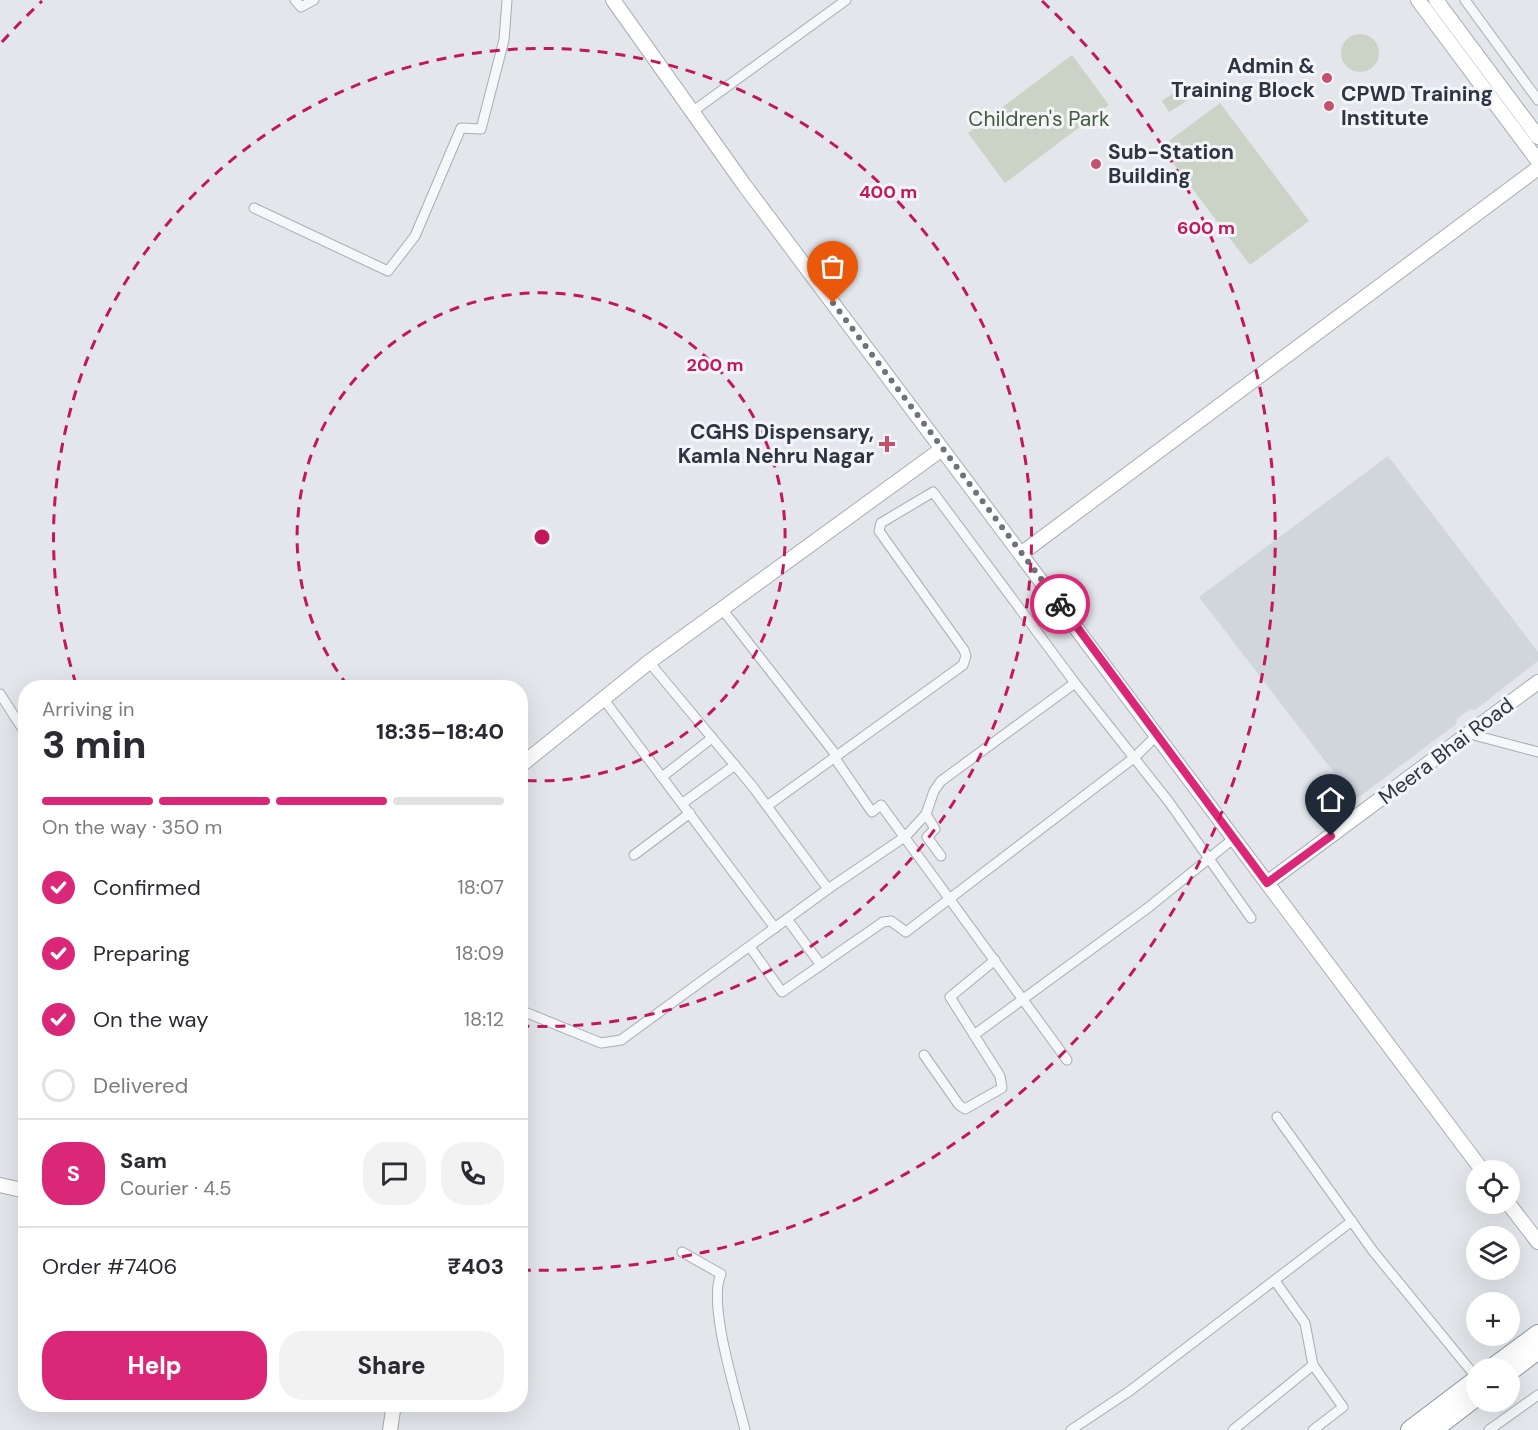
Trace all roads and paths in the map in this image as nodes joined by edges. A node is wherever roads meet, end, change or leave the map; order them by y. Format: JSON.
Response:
{"nodes":[{"id":1,"x":295,"y":0,"type":"edge"},
{"id":2,"x":314,"y":0,"type":"edge"},
{"id":3,"x":507,"y":0,"type":"edge"},
{"id":4,"x":613,"y":0,"type":"edge"},
{"id":5,"x":846,"y":0,"type":"edge"},
{"id":6,"x":1418,"y":0,"type":"edge"},
{"id":7,"x":1436,"y":0,"type":"edge"},
{"id":8,"x":1466,"y":0,"type":"edge"},
{"id":9,"x":1538,"y":100,"type":"edge"},
{"id":10,"x":692,"y":112,"type":"junction"},
{"id":11,"x":1538,"y":137,"type":"edge"},
{"id":12,"x":1538,"y":161,"type":"edge"},
{"id":13,"x":1538,"y":168,"type":"edge"},
{"id":14,"x":254,"y":208,"type":"dead end"},
{"id":15,"x":942,"y":449,"type":"junction"},
{"id":16,"x":1022,"y":553,"type":"junction"},
{"id":17,"x":722,"y":609,"type":"junction"},
{"id":18,"x":649,"y":662,"type":"junction"},
{"id":19,"x":1538,"y":682,"type":"edge"},
{"id":20,"x":1075,"y":683,"type":"junction"},
{"id":21,"x":0,"y":694,"type":"edge"},
{"id":22,"x":603,"y":698,"type":"junction"},
{"id":23,"x":18,"y":722,"type":"edge"},
{"id":24,"x":1470,"y":734,"type":"junction"},
{"id":25,"x":1156,"y":736,"type":"junction"},
{"id":26,"x":711,"y":738,"type":"junction"},
{"id":27,"x":1538,"y":752,"type":"edge"},
{"id":28,"x":835,"y":756,"type":"junction"},
{"id":29,"x":1135,"y":757,"type":"junction"},
{"id":30,"x":528,"y":759,"type":"edge"},
{"id":31,"x":735,"y":765,"type":"junction"},
{"id":32,"x":662,"y":777,"type":"junction"},
{"id":33,"x":683,"y":803,"type":"junction"},
{"id":34,"x":767,"y":806,"type":"junction"},
{"id":35,"x":690,"y":813,"type":"junction"},
{"id":36,"x":926,"y":814,"type":"junction"},
{"id":37,"x":906,"y":836,"type":"junction"},
{"id":38,"x":1233,"y":839,"type":"junction"},
{"id":39,"x":634,"y":855,"type":"dead end"},
{"id":40,"x":941,"y":856,"type":"dead end"},
{"id":41,"x":1211,"y":859,"type":"junction"},
{"id":42,"x":1267,"y":883,"type":"junction"},
{"id":43,"x":828,"y":889,"type":"junction"},
{"id":44,"x":952,"y":897,"type":"junction"},
{"id":45,"x":1251,"y":918,"type":"dead end"},
{"id":46,"x":787,"y":919,"type":"junction"},
{"id":47,"x":775,"y":928,"type":"junction"},
{"id":48,"x":750,"y":947,"type":"junction"},
{"id":49,"x":995,"y":960,"type":"junction"},
{"id":50,"x":821,"y":965,"type":"junction"},
{"id":51,"x":1023,"y":998,"type":"junction"},
{"id":52,"x":528,"y":1013,"type":"edge"},
{"id":53,"x":974,"y":1035,"type":"junction"},
{"id":54,"x":924,"y":1055,"type":"dead end"},
{"id":55,"x":1067,"y":1060,"type":"dead end"},
{"id":56,"x":1277,"y":1117,"type":"dead end"},
{"id":57,"x":1475,"y":1160,"type":"edge"},
{"id":58,"x":0,"y":1185,"type":"edge"},
{"id":59,"x":18,"y":1189,"type":"edge"},
{"id":60,"x":1516,"y":1214,"type":"edge"},
{"id":61,"x":1352,"y":1221,"type":"junction"},
{"id":62,"x":1538,"y":1242,"type":"edge"},
{"id":63,"x":682,"y":1252,"type":"dead end"},
{"id":64,"x":1275,"y":1281,"type":"junction"},
{"id":65,"x":1538,"y":1334,"type":"edge"},
{"id":66,"x":1538,"y":1350,"type":"edge"},
{"id":67,"x":1506,"y":1358,"type":"edge"},
{"id":68,"x":1520,"y":1364,"type":"edge"},
{"id":69,"x":1313,"y":1365,"type":"junction"},
{"id":70,"x":1466,"y":1365,"type":"edge"},
{"id":71,"x":1466,"y":1386,"type":"edge"},
{"id":72,"x":1538,"y":1395,"type":"edge"},
{"id":73,"x":1466,"y":1405,"type":"edge"},
{"id":74,"x":393,"y":1412,"type":"edge"},
{"id":75,"x":390,"y":1430,"type":"edge"},
{"id":76,"x":746,"y":1430,"type":"edge"},
{"id":77,"x":1071,"y":1430,"type":"edge"},
{"id":78,"x":1233,"y":1430,"type":"edge"},
{"id":79,"x":1313,"y":1430,"type":"edge"},
{"id":80,"x":1410,"y":1430,"type":"edge"},
{"id":81,"x":1433,"y":1430,"type":"edge"},
{"id":82,"x":1489,"y":1430,"type":"edge"}],
"edges":[{"from":1,"to":2,"type":"street"},
{"from":3,"to":14,"type":"street"},
{"from":4,"to":10,"type":"street"},
{"from":5,"to":10,"type":"street"},
{"from":6,"to":12,"type":"street"},
{"from":7,"to":11,"type":"street"},
{"from":8,"to":9,"type":"street"},
{"from":10,"to":15,"type":"street"},
{"from":13,"to":16,"type":"street"},
{"from":15,"to":16,"type":"street"},
{"from":15,"to":17,"type":"street"},
{"from":16,"to":25,"type":"street"},
{"from":17,"to":18,"type":"street"},
{"from":17,"to":28,"type":"street"},
{"from":18,"to":22,"type":"street"},
{"from":18,"to":26,"type":"street"},
{"from":19,"to":24,"type":"street","name":"Meera Bhai Road"},
{"from":20,"to":28,"type":"street"},
{"from":20,"to":29,"type":"street"},
{"from":20,"to":36,"type":"street"},
{"from":21,"to":23,"type":"street"},
{"from":22,"to":30,"type":"street"},
{"from":22,"to":32,"type":"street"},
{"from":24,"to":27,"type":"street"},
{"from":24,"to":42,"type":"street","name":"Meera Bhai Road"},
{"from":25,"to":29,"type":"street"},
{"from":25,"to":38,"type":"street"},
{"from":26,"to":31,"type":"street"},
{"from":26,"to":32,"type":"street"},
{"from":28,"to":34,"type":"street"},
{"from":28,"to":37,"type":"street"},
{"from":29,"to":41,"type":"street"},
{"from":29,"to":44,"type":"street"},
{"from":31,"to":33,"type":"street"},
{"from":31,"to":34,"type":"street"},
{"from":32,"to":33,"type":"street"},
{"from":33,"to":35,"type":"street"},
{"from":34,"to":43,"type":"street"},
{"from":35,"to":39,"type":"street"},
{"from":35,"to":47,"type":"street"},
{"from":36,"to":37,"type":"street"},
{"from":36,"to":40,"type":"street"},
{"from":37,"to":43,"type":"street"},
{"from":37,"to":44,"type":"street"},
{"from":38,"to":41,"type":"street"},
{"from":38,"to":42,"type":"street"},
{"from":41,"to":45,"type":"street"},
{"from":41,"to":51,"type":"street"},
{"from":42,"to":57,"type":"street"},
{"from":43,"to":46,"type":"street"},
{"from":44,"to":49,"type":"street"},
{"from":44,"to":50,"type":"street"},
{"from":46,"to":47,"type":"street"},
{"from":46,"to":50,"type":"street"},
{"from":47,"to":48,"type":"street"},
{"from":48,"to":50,"type":"street"},
{"from":48,"to":52,"type":"street"},
{"from":49,"to":51,"type":"street"},
{"from":49,"to":53,"type":"street"},
{"from":51,"to":53,"type":"street"},
{"from":51,"to":55,"type":"street"},
{"from":53,"to":54,"type":"street"},
{"from":56,"to":61,"type":"street"},
{"from":58,"to":59,"type":"street"},
{"from":60,"to":62,"type":"street"},
{"from":61,"to":64,"type":"street"},
{"from":61,"to":70,"type":"street"},
{"from":63,"to":76,"type":"street"},
{"from":64,"to":69,"type":"street"},
{"from":64,"to":77,"type":"street"},
{"from":65,"to":67,"type":"highway"},
{"from":66,"to":68,"type":"highway"},
{"from":69,"to":78,"type":"street"},
{"from":69,"to":79,"type":"street"},
{"from":71,"to":80,"type":"highway"},
{"from":72,"to":82,"type":"street"},
{"from":73,"to":81,"type":"highway"},
{"from":74,"to":75,"type":"street"}]}
